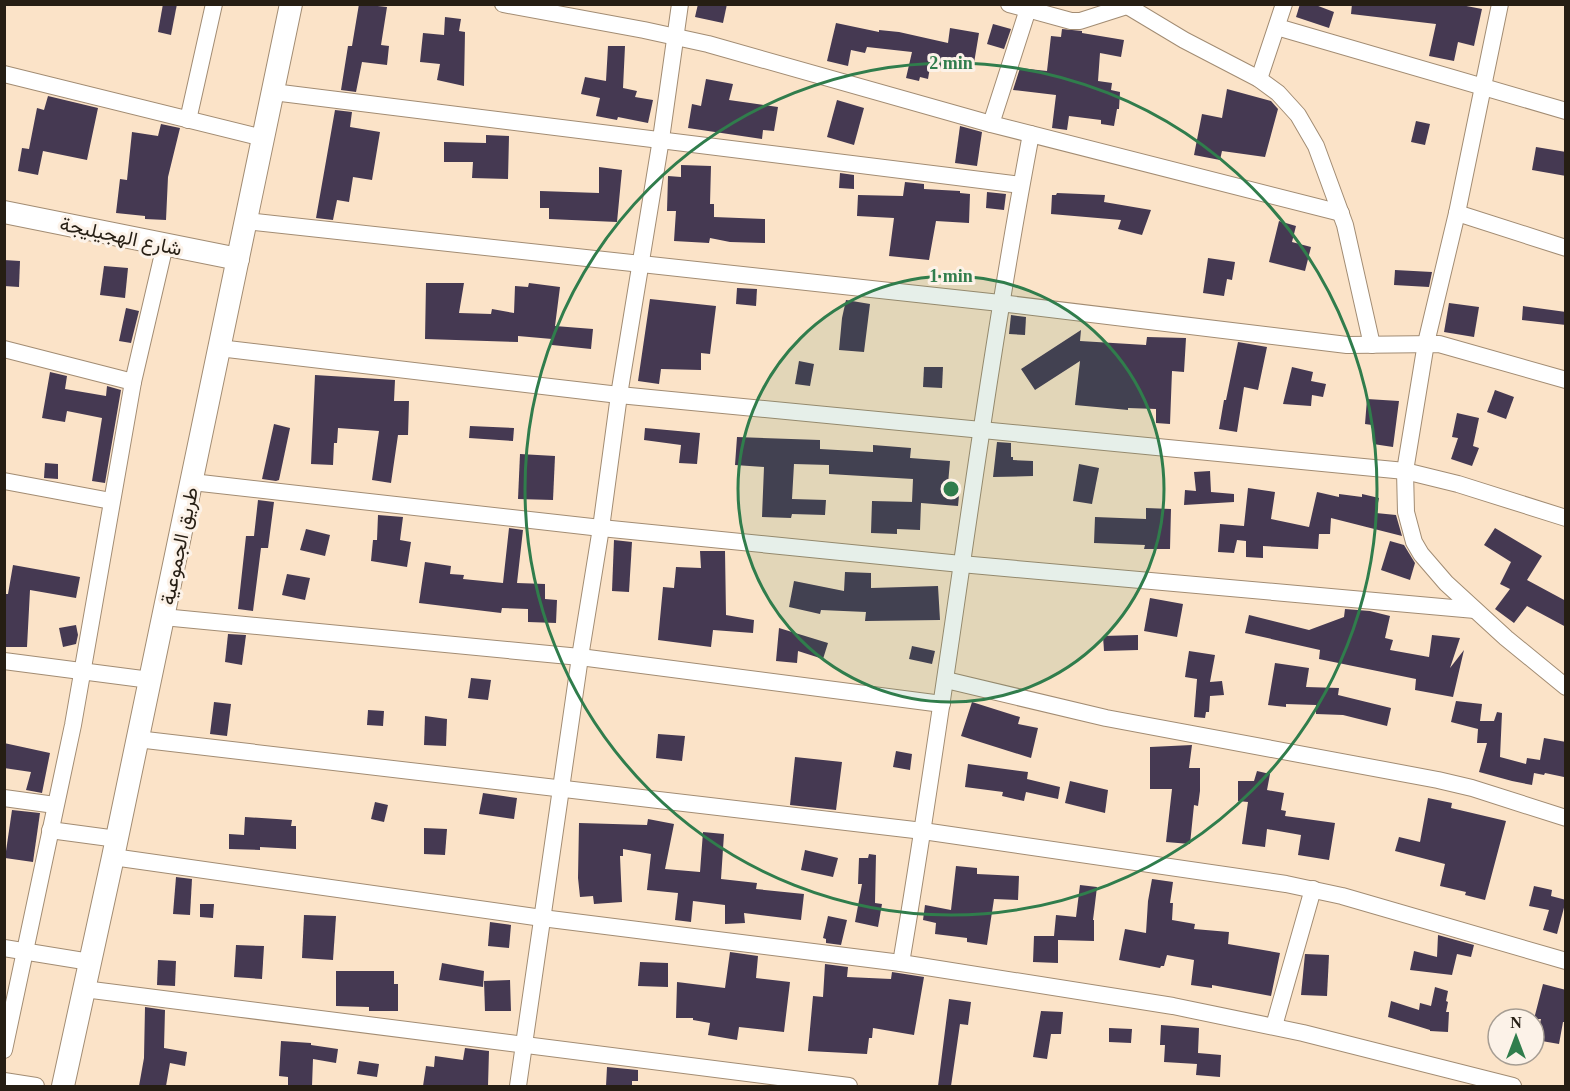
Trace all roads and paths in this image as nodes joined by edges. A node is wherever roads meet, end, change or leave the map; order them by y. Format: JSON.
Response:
{"nodes":[{"id":1,"x":214,"y":4,"type":"edge"},
{"id":2,"x":291,"y":4,"type":"edge"},
{"id":3,"x":503,"y":4,"type":"edge"},
{"id":4,"x":680,"y":4,"type":"edge"},
{"id":5,"x":1009,"y":4,"type":"edge"},
{"id":6,"x":1284,"y":4,"type":"edge"},
{"id":7,"x":1500,"y":4,"type":"edge"},
{"id":8,"x":1125,"y":5,"type":"edge"},
{"id":9,"x":1028,"y":9,"type":"junction"},
{"id":10,"x":1277,"y":27,"type":"junction"},
{"id":11,"x":675,"y":37,"type":"junction"},
{"id":12,"x":4,"y":74,"type":"edge"},
{"id":13,"x":1259,"y":79,"type":"junction"},
{"id":14,"x":1484,"y":86,"type":"junction"},
{"id":15,"x":273,"y":93,"type":"junction"},
{"id":16,"x":1566,"y":111,"type":"edge"},
{"id":17,"x":188,"y":120,"type":"junction"},
{"id":18,"x":992,"y":124,"type":"junction"},
{"id":19,"x":1031,"y":134,"type":"junction"},
{"id":20,"x":263,"y":138,"type":"junction"},
{"id":21,"x":661,"y":139,"type":"junction"},
{"id":22,"x":1021,"y":185,"type":"junction"},
{"id":23,"x":4,"y":212,"type":"edge"},
{"id":24,"x":1341,"y":213,"type":"junction"},
{"id":25,"x":1457,"y":213,"type":"junction"},
{"id":26,"x":246,"y":221,"type":"junction"},
{"id":27,"x":165,"y":245,"type":"junction"},
{"id":28,"x":1566,"y":248,"type":"edge"},
{"id":29,"x":238,"y":259,"type":"junction"},
{"id":30,"x":641,"y":265,"type":"junction"},
{"id":31,"x":1000,"y":303,"type":"junction"},
{"id":32,"x":1426,"y":343,"type":"junction"},
{"id":33,"x":1372,"y":345,"type":"junction"},
{"id":34,"x":219,"y":348,"type":"junction"},
{"id":35,"x":4,"y":349,"type":"edge"},
{"id":36,"x":1566,"y":380,"type":"edge"},
{"id":37,"x":134,"y":382,"type":"junction"},
{"id":38,"x":619,"y":395,"type":"junction"},
{"id":39,"x":980,"y":431,"type":"junction"},
{"id":40,"x":1405,"y":471,"type":"junction"},
{"id":41,"x":4,"y":480,"type":"edge"},
{"id":42,"x":192,"y":482,"type":"junction"},
{"id":43,"x":111,"y":501,"type":"junction"},
{"id":44,"x":1566,"y":518,"type":"edge"},
{"id":45,"x":601,"y":528,"type":"junction"},
{"id":46,"x":961,"y":564,"type":"junction"},
{"id":47,"x":1475,"y":610,"type":"junction"},
{"id":48,"x":164,"y":617,"type":"junction"},
{"id":49,"x":580,"y":657,"type":"junction"},
{"id":50,"x":4,"y":661,"type":"edge"},
{"id":51,"x":83,"y":672,"type":"junction"},
{"id":52,"x":150,"y":680,"type":"junction"},
{"id":53,"x":946,"y":680,"type":"junction"},
{"id":54,"x":1566,"y":687,"type":"edge"},
{"id":55,"x":942,"y":704,"type":"junction"},
{"id":56,"x":137,"y":739,"type":"junction"},
{"id":57,"x":561,"y":788,"type":"junction"},
{"id":58,"x":4,"y":798,"type":"edge"},
{"id":59,"x":55,"y":805,"type":"junction"},
{"id":60,"x":1566,"y":818,"type":"edge"},
{"id":61,"x":50,"y":830,"type":"junction"},
{"id":62,"x":923,"y":831,"type":"junction"},
{"id":63,"x":115,"y":848,"type":"junction"},
{"id":64,"x":1313,"y":889,"type":"junction"},
{"id":65,"x":542,"y":918,"type":"junction"},
{"id":66,"x":4,"y":948,"type":"edge"},
{"id":67,"x":24,"y":951,"type":"junction"},
{"id":68,"x":1566,"y":961,"type":"edge"},
{"id":69,"x":90,"y":962,"type":"junction"},
{"id":70,"x":901,"y":963,"type":"junction"},
{"id":71,"x":84,"y":989,"type":"junction"},
{"id":72,"x":1274,"y":1026,"type":"junction"},
{"id":73,"x":525,"y":1044,"type":"junction"},
{"id":74,"x":4,"y":1050,"type":"edge"},
{"id":75,"x":738,"y":1080,"type":"edge"},
{"id":76,"x":4,"y":1081,"type":"edge"},
{"id":77,"x":36,"y":1086,"type":"edge"},
{"id":78,"x":63,"y":1086,"type":"edge"},
{"id":79,"x":518,"y":1086,"type":"edge"},
{"id":80,"x":849,"y":1086,"type":"edge"},
{"id":81,"x":1513,"y":1086,"type":"edge"}],
"edges":[{"from":1,"to":17,"type":"street"},
{"from":2,"to":15,"type":"main road","name":"طريق الجموعية"},
{"from":3,"to":11,"type":"street"},
{"from":4,"to":11,"type":"street"},
{"from":5,"to":9,"type":"street"},
{"from":6,"to":10,"type":"street"},
{"from":7,"to":14,"type":"street"},
{"from":8,"to":9,"type":"street"},
{"from":8,"to":13,"type":"street"},
{"from":9,"to":18,"type":"street"},
{"from":10,"to":13,"type":"street"},
{"from":10,"to":14,"type":"street"},
{"from":11,"to":18,"type":"street"},
{"from":11,"to":21,"type":"street"},
{"from":12,"to":17,"type":"street"},
{"from":13,"to":24,"type":"street"},
{"from":14,"to":16,"type":"street"},
{"from":14,"to":25,"type":"street"},
{"from":15,"to":20,"type":"main road","name":"طريق الجموعية"},
{"from":15,"to":21,"type":"street"},
{"from":17,"to":20,"type":"street"},
{"from":18,"to":19,"type":"street"},
{"from":19,"to":22,"type":"street"},
{"from":19,"to":24,"type":"street"},
{"from":20,"to":26,"type":"main road","name":"طريق الجموعية"},
{"from":21,"to":22,"type":"street"},
{"from":21,"to":30,"type":"street"},
{"from":22,"to":31,"type":"street"},
{"from":23,"to":27,"type":"main road","name":"شارع الهجيليجة"},
{"from":24,"to":33,"type":"street"},
{"from":25,"to":28,"type":"street"},
{"from":25,"to":32,"type":"street"},
{"from":26,"to":29,"type":"main road","name":"طريق الجموعية"},
{"from":26,"to":30,"type":"street"},
{"from":27,"to":29,"type":"main road","name":"شارع الهجيليجة"},
{"from":27,"to":37,"type":"street"},
{"from":29,"to":34,"type":"main road","name":"طريق الجموعية"},
{"from":30,"to":31,"type":"street"},
{"from":30,"to":38,"type":"street"},
{"from":31,"to":33,"type":"street"},
{"from":31,"to":39,"type":"street"},
{"from":32,"to":33,"type":"street"},
{"from":32,"to":36,"type":"street"},
{"from":32,"to":40,"type":"street"},
{"from":34,"to":38,"type":"street"},
{"from":34,"to":42,"type":"main road","name":"طريق الجموعية"},
{"from":35,"to":37,"type":"street"},
{"from":37,"to":43,"type":"street"},
{"from":38,"to":39,"type":"street"},
{"from":38,"to":45,"type":"street"},
{"from":39,"to":40,"type":"street"},
{"from":39,"to":46,"type":"street"},
{"from":40,"to":44,"type":"street"},
{"from":40,"to":47,"type":"street"},
{"from":41,"to":43,"type":"street"},
{"from":42,"to":45,"type":"street"},
{"from":42,"to":48,"type":"main road","name":"طريق الجموعية"},
{"from":43,"to":51,"type":"street"},
{"from":45,"to":46,"type":"street"},
{"from":45,"to":49,"type":"street"},
{"from":46,"to":47,"type":"street"},
{"from":46,"to":53,"type":"street"},
{"from":47,"to":54,"type":"street"},
{"from":48,"to":49,"type":"street"},
{"from":48,"to":52,"type":"main road","name":"طريق الجموعية"},
{"from":49,"to":55,"type":"street"},
{"from":49,"to":57,"type":"street"},
{"from":50,"to":51,"type":"street"},
{"from":51,"to":52,"type":"street"},
{"from":51,"to":59,"type":"street"},
{"from":52,"to":56,"type":"main road","name":"طريق الجموعية"},
{"from":53,"to":55,"type":"street"},
{"from":53,"to":60,"type":"street"},
{"from":55,"to":62,"type":"street"},
{"from":56,"to":57,"type":"street"},
{"from":56,"to":63,"type":"main road","name":"طريق الجموعية"},
{"from":57,"to":62,"type":"street"},
{"from":57,"to":65,"type":"street"},
{"from":58,"to":59,"type":"street"},
{"from":59,"to":61,"type":"street"},
{"from":61,"to":63,"type":"street"},
{"from":61,"to":67,"type":"street"},
{"from":62,"to":64,"type":"street"},
{"from":62,"to":70,"type":"street"},
{"from":63,"to":65,"type":"street"},
{"from":63,"to":69,"type":"main road","name":"طريق الجموعية"},
{"from":64,"to":68,"type":"street"},
{"from":64,"to":72,"type":"street"},
{"from":65,"to":70,"type":"street"},
{"from":65,"to":73,"type":"street"},
{"from":66,"to":67,"type":"street"},
{"from":67,"to":69,"type":"street"},
{"from":67,"to":74,"type":"street"},
{"from":69,"to":71,"type":"main road","name":"طريق الجموعية"},
{"from":70,"to":72,"type":"street"},
{"from":71,"to":73,"type":"street"},
{"from":71,"to":78,"type":"main road","name":"طريق الجموعية"},
{"from":72,"to":81,"type":"street"},
{"from":73,"to":75,"type":"street"},
{"from":73,"to":79,"type":"street"},
{"from":75,"to":80,"type":"street"},
{"from":76,"to":77,"type":"street"}]}
